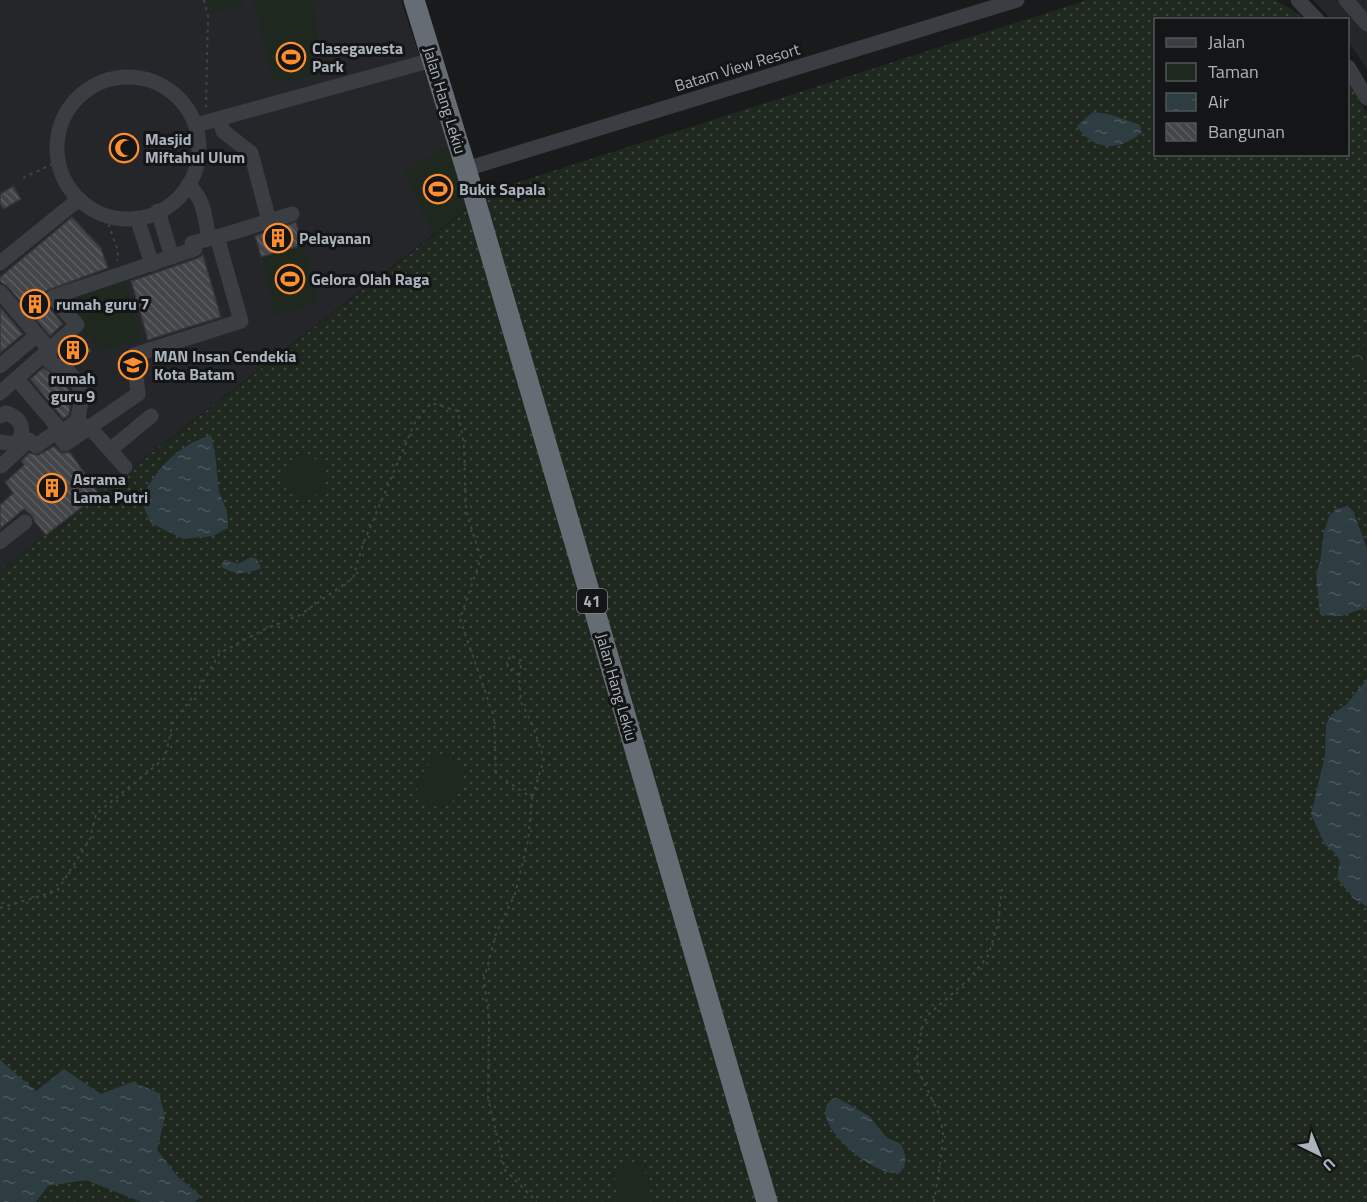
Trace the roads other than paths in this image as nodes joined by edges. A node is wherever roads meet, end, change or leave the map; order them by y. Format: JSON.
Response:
{"nodes":[{"id":1,"x":414,"y":0,"type":"edge"},
{"id":2,"x":1017,"y":0,"type":"edge"},
{"id":3,"x":1298,"y":0,"type":"edge"},
{"id":4,"x":1346,"y":0,"type":"edge"},
{"id":5,"x":1315,"y":18,"type":"edge"},
{"id":6,"x":1367,"y":24,"type":"edge"},
{"id":7,"x":432,"y":60,"type":"junction"},
{"id":8,"x":1349,"y":70,"type":"edge"},
{"id":9,"x":1367,"y":98,"type":"edge"},
{"id":10,"x":207,"y":122,"type":"junction"},
{"id":11,"x":466,"y":169,"type":"junction"},
{"id":12,"x":188,"y":185,"type":"junction"},
{"id":13,"x":79,"y":199,"type":"junction"},
{"id":14,"x":158,"y":211,"type":"junction"},
{"id":15,"x":292,"y":214,"type":"dead end"},
{"id":16,"x":268,"y":217,"type":"dead end"},
{"id":17,"x":136,"y":218,"type":"junction"},
{"id":18,"x":213,"y":238,"type":"junction"},
{"id":19,"x":172,"y":257,"type":"junction"},
{"id":20,"x":0,"y":263,"type":"edge"},
{"id":21,"x":152,"y":264,"type":"junction"},
{"id":22,"x":0,"y":292,"type":"edge"},
{"id":23,"x":37,"y":335,"type":"junction"},
{"id":24,"x":50,"y":350,"type":"junction"},
{"id":25,"x":0,"y":366,"type":"edge"},
{"id":26,"x":22,"y":385,"type":"dead end"},
{"id":27,"x":0,"y":393,"type":"edge"},
{"id":28,"x":39,"y":405,"type":"junction"},
{"id":29,"x":0,"y":416,"type":"edge"},
{"id":30,"x":152,"y":416,"type":"dead end"},
{"id":31,"x":19,"y":420,"type":"junction"},
{"id":32,"x":82,"y":424,"type":"junction"},
{"id":33,"x":0,"y":442,"type":"edge"},
{"id":34,"x":111,"y":450,"type":"junction"},
{"id":35,"x":1,"y":466,"type":"edge"},
{"id":36,"x":125,"y":467,"type":"dead end"},
{"id":37,"x":25,"y":522,"type":"dead end"},
{"id":38,"x":0,"y":542,"type":"edge"},
{"id":39,"x":767,"y":1202,"type":"edge"}],
"edges":[{"from":1,"to":7,"type":"highway","name":"Jalan Hang Lekiu","number":"41"},
{"from":2,"to":11,"type":"street","name":"Batam View Resort"},
{"from":3,"to":5,"type":"street"},
{"from":4,"to":6,"type":"street"},
{"from":7,"to":10,"type":"street"},
{"from":7,"to":11,"type":"highway","name":"Jalan Hang Lekiu","number":"41"},
{"from":8,"to":9,"type":"street"},
{"from":10,"to":12,"type":"street"},
{"from":10,"to":13,"type":"street"},
{"from":10,"to":16,"type":"street"},
{"from":11,"to":39,"type":"highway","name":"Jalan Hang Lekiu","number":"41"},
{"from":12,"to":14,"type":"street"},
{"from":12,"to":18,"type":"street"},
{"from":13,"to":17,"type":"street"},
{"from":13,"to":20,"type":"street"},
{"from":14,"to":17,"type":"street"},
{"from":14,"to":19,"type":"street"},
{"from":15,"to":18,"type":"street"},
{"from":17,"to":21,"type":"street"},
{"from":18,"to":19,"type":"street"},
{"from":18,"to":32,"type":"street"},
{"from":19,"to":21,"type":"street"},
{"from":21,"to":24,"type":"street"},
{"from":22,"to":23,"type":"street"},
{"from":23,"to":24,"type":"street"},
{"from":23,"to":25,"type":"street"},
{"from":24,"to":27,"type":"street"},
{"from":24,"to":32,"type":"street"},
{"from":26,"to":28,"type":"street"},
{"from":28,"to":31,"type":"street"},
{"from":28,"to":32,"type":"street"},
{"from":29,"to":31,"type":"street"},
{"from":30,"to":34,"type":"street"},
{"from":31,"to":33,"type":"street"},
{"from":32,"to":34,"type":"street"},
{"from":32,"to":35,"type":"street"},
{"from":34,"to":36,"type":"street"},
{"from":37,"to":38,"type":"street"}]}
